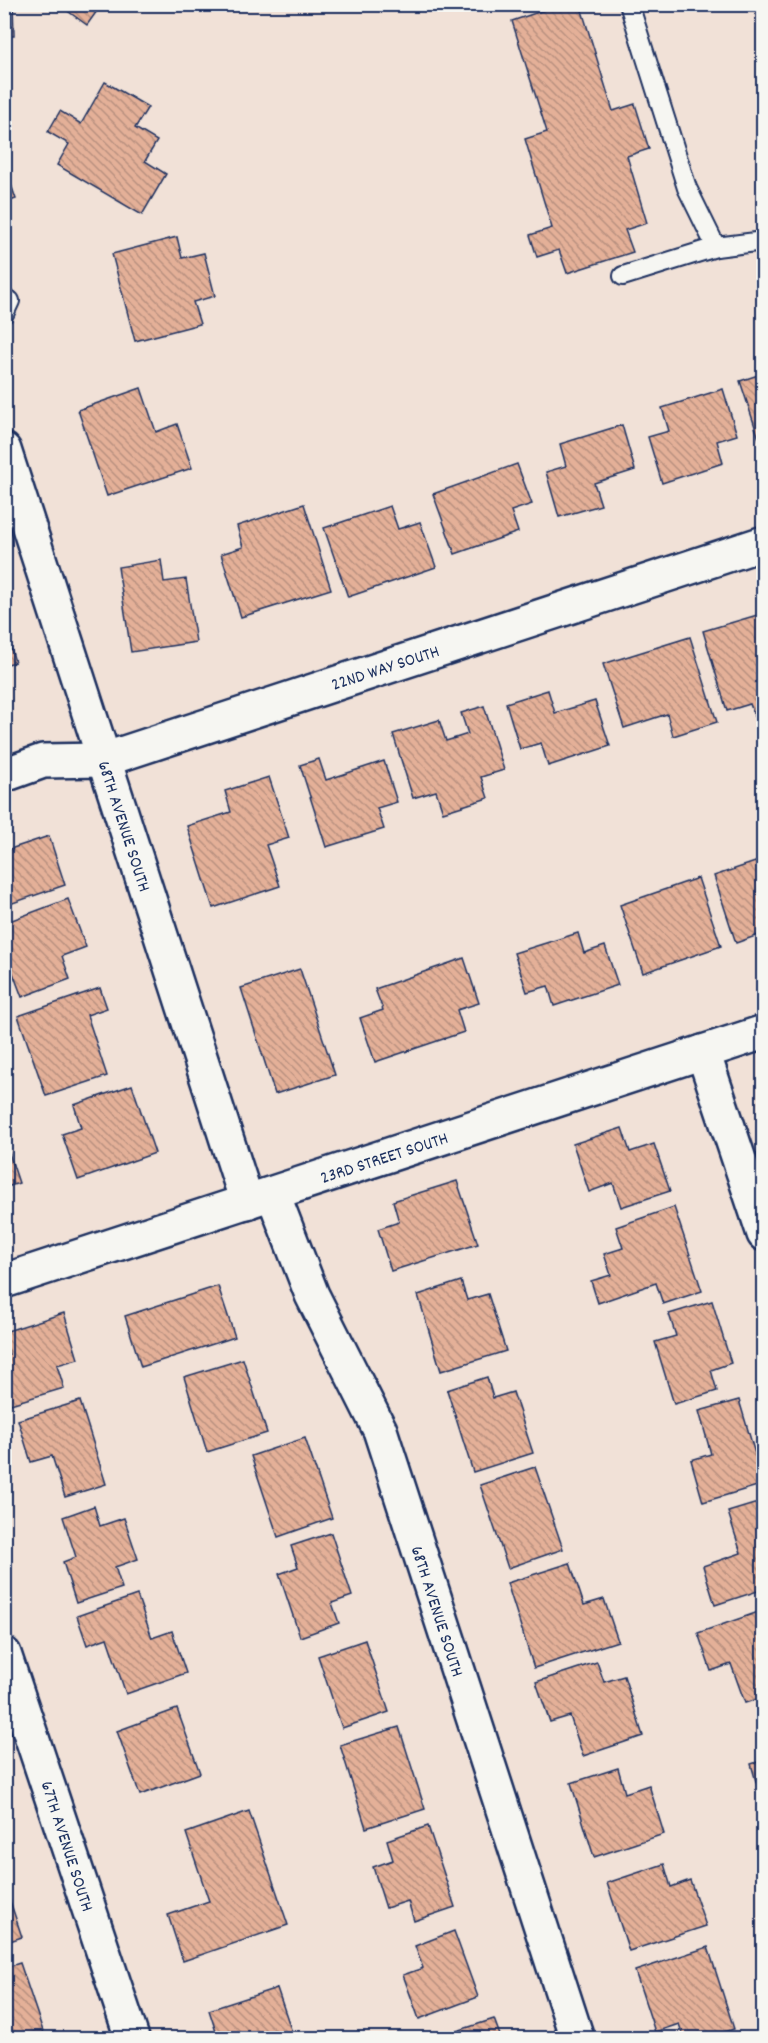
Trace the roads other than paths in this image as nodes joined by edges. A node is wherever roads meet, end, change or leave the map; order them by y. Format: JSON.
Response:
{"nodes":[{"id":1,"x":629,"y":4,"type":"edge"},
{"id":2,"x":764,"y":241,"type":"edge"},
{"id":3,"x":716,"y":247,"type":"junction"},
{"id":4,"x":623,"y":276,"type":"dead end"},
{"id":5,"x":4,"y":450,"type":"edge"},
{"id":6,"x":764,"y":543,"type":"edge"},
{"id":7,"x":103,"y":760,"type":"junction"},
{"id":8,"x":4,"y":775,"type":"edge"},
{"id":9,"x":764,"y":1032,"type":"edge"},
{"id":10,"x":703,"y":1052,"type":"junction"},
{"id":11,"x":260,"y":1198,"type":"junction"},
{"id":12,"x":764,"y":1234,"type":"edge"},
{"id":13,"x":4,"y":1281,"type":"edge"},
{"id":14,"x":4,"y":1654,"type":"edge"},
{"id":15,"x":132,"y":2038,"type":"edge"},
{"id":16,"x":577,"y":2038,"type":"edge"}],
"edges":[{"from":1,"to":3,"type":"lane"},
{"from":2,"to":3,"type":"lane"},
{"from":3,"to":4,"type":"lane"},
{"from":5,"to":7,"type":"street","name":"68TH AVENUE SOUTH"},
{"from":6,"to":7,"type":"street","name":"22ND WAY SOUTH"},
{"from":7,"to":8,"type":"street","name":"22ND WAY SOUTH"},
{"from":7,"to":11,"type":"street","name":"68TH AVENUE SOUTH"},
{"from":9,"to":10,"type":"street","name":"23RD STREET SOUTH"},
{"from":10,"to":11,"type":"street","name":"23RD STREET SOUTH"},
{"from":10,"to":12,"type":"street"},
{"from":11,"to":13,"type":"street","name":"23RD STREET SOUTH"},
{"from":11,"to":16,"type":"street","name":"68TH AVENUE SOUTH"},
{"from":14,"to":15,"type":"street","name":"67TH AVENUE SOUTH"}]}
